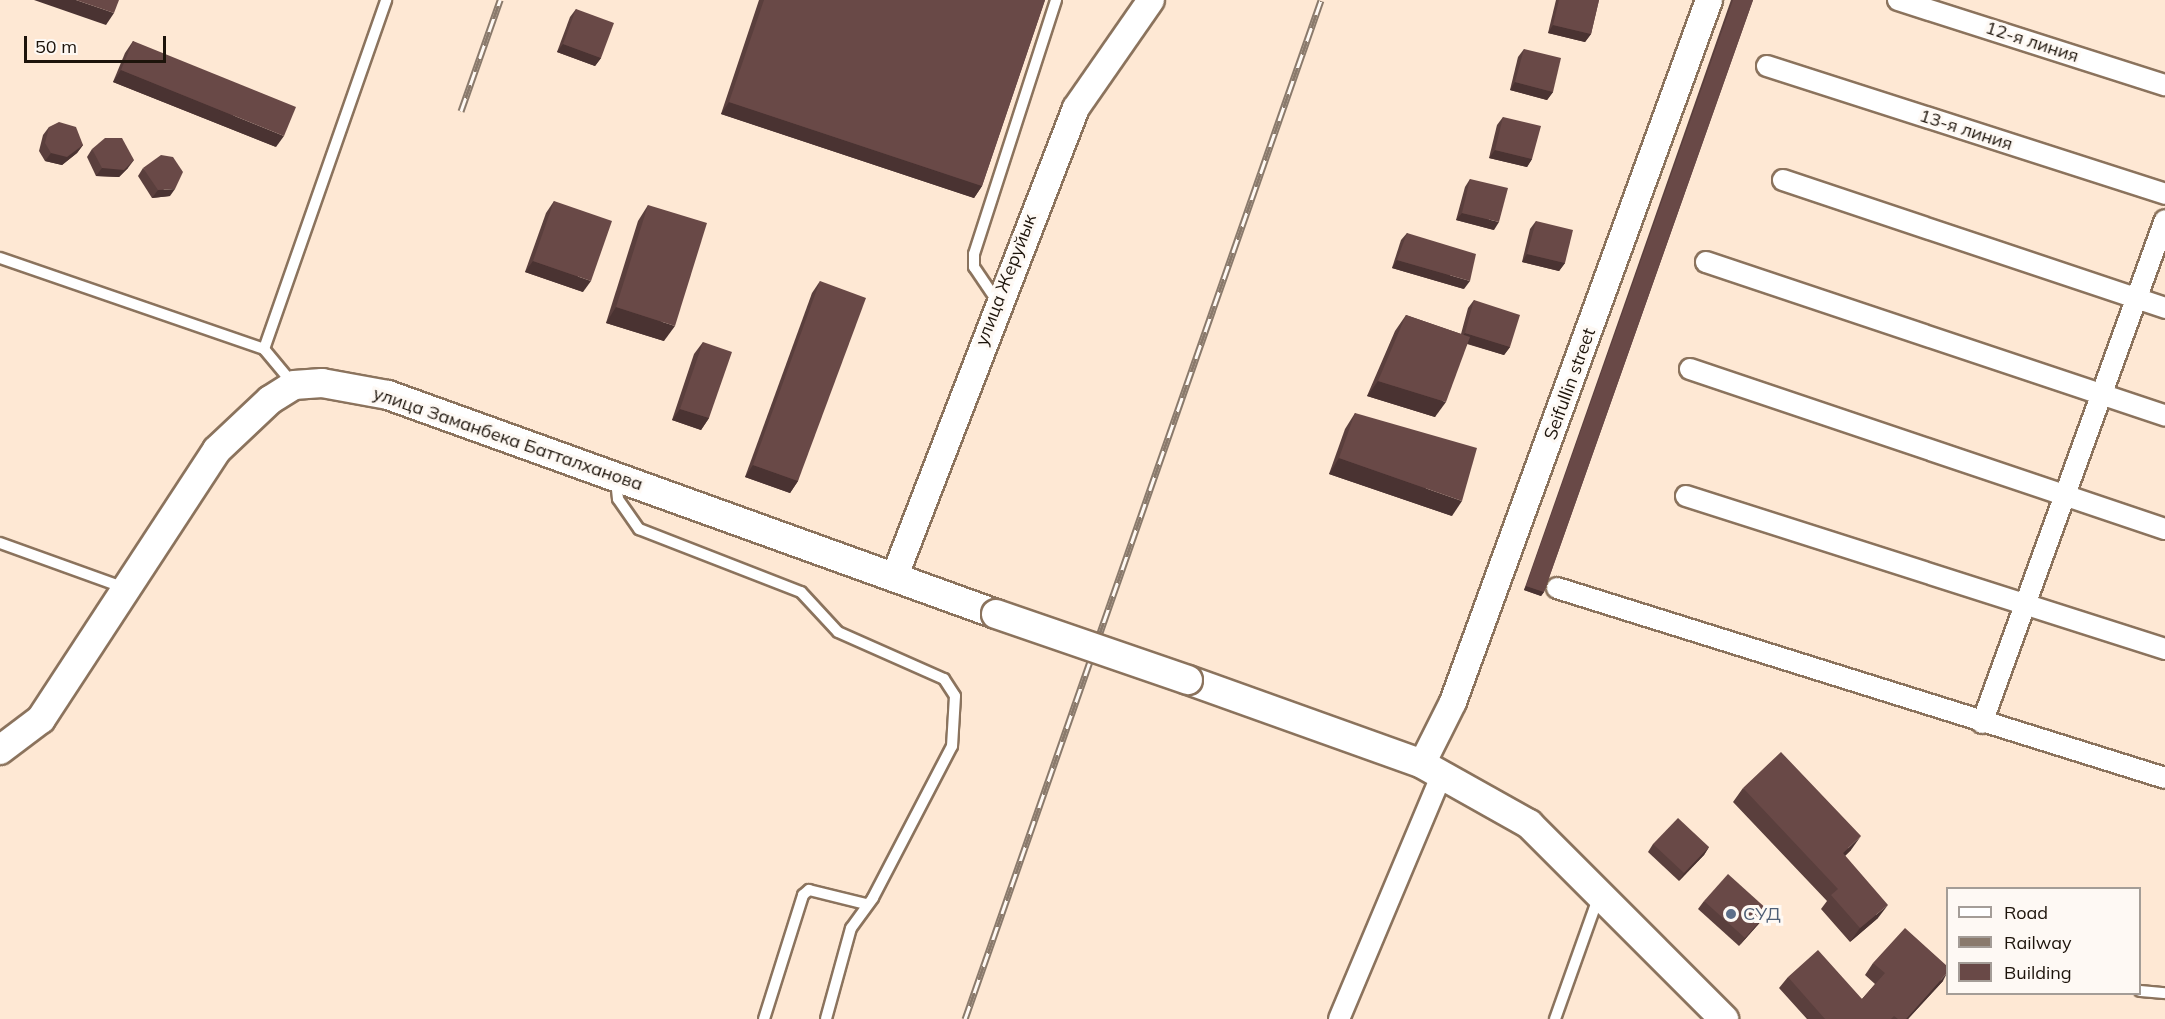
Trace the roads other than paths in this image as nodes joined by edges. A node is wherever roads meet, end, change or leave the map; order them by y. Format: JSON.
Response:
{"nodes":[{"id":1,"x":386,"y":0,"type":"edge"},
{"id":2,"x":1056,"y":0,"type":"edge"},
{"id":3,"x":1151,"y":0,"type":"edge"},
{"id":4,"x":1709,"y":0,"type":"edge"},
{"id":5,"x":1898,"y":0,"type":"edge"},
{"id":6,"x":1767,"y":66,"type":"dead end"},
{"id":7,"x":2165,"y":85,"type":"edge"},
{"id":8,"x":1783,"y":180,"type":"dead end"},
{"id":9,"x":2165,"y":194,"type":"edge"},
{"id":10,"x":2165,"y":220,"type":"edge"},
{"id":11,"x":0,"y":258,"type":"edge"},
{"id":12,"x":1706,"y":262,"type":"dead end"},
{"id":13,"x":2137,"y":299,"type":"junction"},
{"id":14,"x":997,"y":301,"type":"junction"},
{"id":15,"x":2165,"y":308,"type":"edge"},
{"id":16,"x":264,"y":349,"type":"junction"},
{"id":17,"x":1690,"y":369,"type":"dead end"},
{"id":18,"x":294,"y":385,"type":"junction"},
{"id":19,"x":2100,"y":394,"type":"junction"},
{"id":20,"x":2165,"y":416,"type":"edge"},
{"id":21,"x":615,"y":476,"type":"junction"},
{"id":22,"x":1686,"y":496,"type":"dead end"},
{"id":23,"x":2062,"y":496,"type":"junction"},
{"id":24,"x":2165,"y":529,"type":"edge"},
{"id":25,"x":0,"y":543,"type":"edge"},
{"id":26,"x":894,"y":578,"type":"junction"},
{"id":27,"x":1557,"y":588,"type":"dead end"},
{"id":28,"x":128,"y":589,"type":"junction"},
{"id":29,"x":2024,"y":603,"type":"junction"},
{"id":30,"x":2165,"y":649,"type":"edge"},
{"id":31,"x":1982,"y":723,"type":"junction"},
{"id":32,"x":0,"y":750,"type":"edge"},
{"id":33,"x":1431,"y":770,"type":"junction"},
{"id":34,"x":2165,"y":778,"type":"edge"},
{"id":35,"x":1600,"y":891,"type":"junction"},
{"id":36,"x":866,"y":904,"type":"junction"},
{"id":37,"x":2141,"y":991,"type":"edge"},
{"id":38,"x":2165,"y":993,"type":"edge"},
{"id":39,"x":764,"y":1019,"type":"edge"},
{"id":40,"x":826,"y":1019,"type":"edge"},
{"id":41,"x":1339,"y":1019,"type":"edge"},
{"id":42,"x":1555,"y":1019,"type":"edge"},
{"id":43,"x":1724,"y":1019,"type":"edge"}],
"edges":[{"from":1,"to":16,"type":"lane"},
{"from":2,"to":14,"type":"lane"},
{"from":3,"to":14,"type":"street","name":"улица Жеруйык"},
{"from":4,"to":33,"type":"street","name":"Seifullin street"},
{"from":5,"to":7,"type":"street","name":"12-я линия"},
{"from":6,"to":9,"type":"street","name":"13-я линия"},
{"from":8,"to":13,"type":"street"},
{"from":10,"to":13,"type":"street"},
{"from":11,"to":16,"type":"lane"},
{"from":12,"to":19,"type":"street"},
{"from":13,"to":15,"type":"street"},
{"from":13,"to":19,"type":"street"},
{"from":14,"to":26,"type":"street","name":"улица Жеруйык"},
{"from":16,"to":18,"type":"lane"},
{"from":17,"to":23,"type":"street"},
{"from":18,"to":21,"type":"main road","name":"улица Заманбека Батталханова"},
{"from":18,"to":28,"type":"main road","name":"улица Заманбека Батталханова"},
{"from":19,"to":20,"type":"street"},
{"from":19,"to":23,"type":"street"},
{"from":21,"to":26,"type":"main road","name":"улица Заманбека Батталханова"},
{"from":21,"to":36,"type":"lane"},
{"from":22,"to":29,"type":"street"},
{"from":23,"to":24,"type":"street"},
{"from":23,"to":29,"type":"street"},
{"from":25,"to":28,"type":"lane"},
{"from":26,"to":33,"type":"main road","name":"улица Заманбека Батталханова","bridge":true},
{"from":27,"to":31,"type":"street"},
{"from":28,"to":32,"type":"main road","name":"улица Заманбека Батталханова"},
{"from":29,"to":30,"type":"street"},
{"from":29,"to":31,"type":"street"},
{"from":31,"to":34,"type":"street"},
{"from":33,"to":35,"type":"main road"},
{"from":33,"to":41,"type":"street"},
{"from":35,"to":42,"type":"lane"},
{"from":35,"to":43,"type":"main road"},
{"from":36,"to":39,"type":"lane"},
{"from":36,"to":40,"type":"lane"},
{"from":37,"to":38,"type":"lane"}]}
